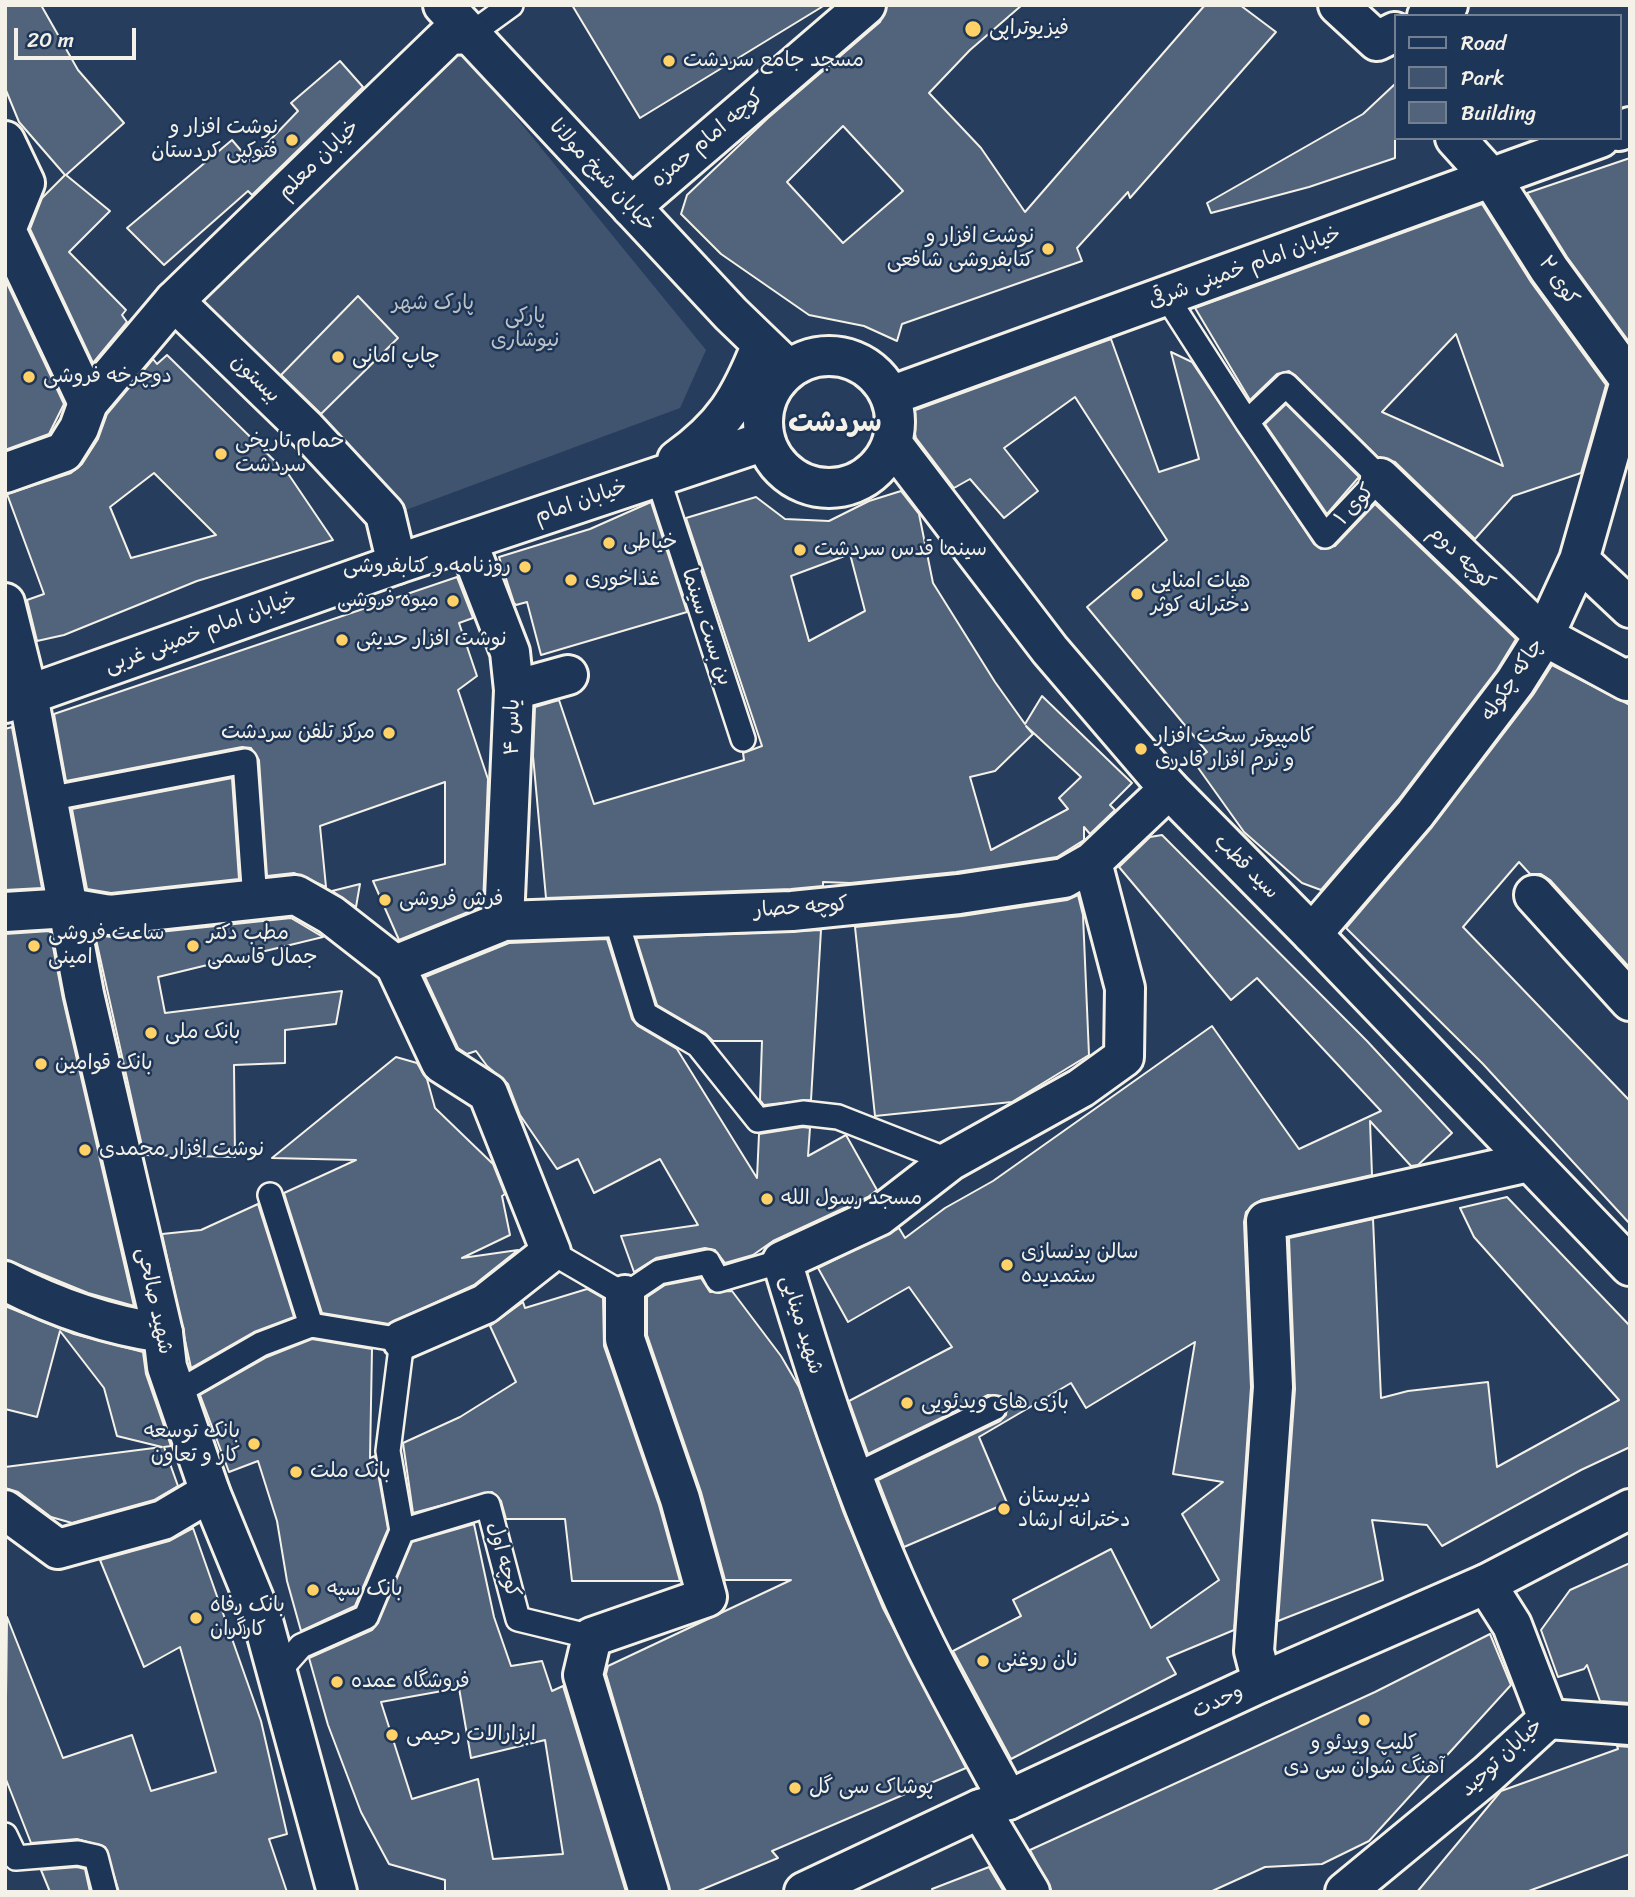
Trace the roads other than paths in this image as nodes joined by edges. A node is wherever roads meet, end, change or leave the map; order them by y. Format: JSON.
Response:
{"nodes":[{"id":1,"x":443,"y":5,"type":"edge"},
{"id":2,"x":511,"y":5,"type":"edge"},
{"id":3,"x":866,"y":5,"type":"edge"},
{"id":4,"x":1338,"y":5,"type":"edge"},
{"id":5,"x":1448,"y":5,"type":"edge"},
{"id":6,"x":1431,"y":14,"type":"edge"},
{"id":7,"x":471,"y":34,"type":"junction"},
{"id":8,"x":1389,"y":46,"type":"edge"},
{"id":9,"x":1457,"y":140,"type":"edge"},
{"id":10,"x":1595,"y":140,"type":"edge"},
{"id":11,"x":5,"y":141,"type":"edge"},
{"id":12,"x":1492,"y":179,"type":"junction"},
{"id":13,"x":638,"y":200,"type":"junction"},
{"id":14,"x":1166,"y":296,"type":"junction"},
{"id":15,"x":174,"y":301,"type":"junction"},
{"id":16,"x":775,"y":358,"type":"junction"},
{"id":17,"x":1630,"y":380,"type":"edge"},
{"id":18,"x":890,"y":396,"type":"junction"},
{"id":19,"x":88,"y":403,"type":"junction"},
{"id":20,"x":1247,"y":422,"type":"junction"},
{"id":21,"x":765,"y":441,"type":"junction"},
{"id":22,"x":892,"y":443,"type":"junction"},
{"id":23,"x":5,"y":473,"type":"edge"},
{"id":24,"x":657,"y":475,"type":"junction"},
{"id":25,"x":1380,"y":478,"type":"junction"},
{"id":26,"x":467,"y":541,"type":"junction"},
{"id":27,"x":1579,"y":560,"type":"junction"},
{"id":28,"x":397,"y":564,"type":"junction"},
{"id":29,"x":5,"y":603,"type":"edge"},
{"id":30,"x":1630,"y":608,"type":"edge"},
{"id":31,"x":1544,"y":636,"type":"junction"},
{"id":32,"x":568,"y":675,"type":"dead end"},
{"id":33,"x":1630,"y":677,"type":"edge"},
{"id":34,"x":514,"y":690,"type":"junction"},
{"id":35,"x":16,"y":699,"type":"edge"},
{"id":36,"x":743,"y":739,"type":"dead end"},
{"id":37,"x":1169,"y":789,"type":"junction"},
{"id":38,"x":48,"y":799,"type":"junction"},
{"id":39,"x":1092,"y":862,"type":"junction"},
{"id":40,"x":1534,"y":895,"type":"dead end"},
{"id":41,"x":255,"y":900,"type":"junction"},
{"id":42,"x":69,"y":908,"type":"junction"},
{"id":43,"x":5,"y":912,"type":"edge"},
{"id":44,"x":615,"y":916,"type":"junction"},
{"id":45,"x":504,"y":921,"type":"junction"},
{"id":46,"x":1312,"y":934,"type":"junction"},
{"id":47,"x":395,"y":965,"type":"junction"},
{"id":48,"x":1630,"y":1001,"type":"edge"},
{"id":49,"x":950,"y":1161,"type":"junction"},
{"id":50,"x":1528,"y":1162,"type":"junction"},
{"id":51,"x":270,"y":1195,"type":"dead end"},
{"id":52,"x":551,"y":1252,"type":"junction"},
{"id":53,"x":782,"y":1261,"type":"junction"},
{"id":54,"x":1630,"y":1266,"type":"edge"},
{"id":55,"x":5,"y":1281,"type":"edge"},
{"id":56,"x":625,"y":1295,"type":"junction"},
{"id":57,"x":311,"y":1325,"type":"junction"},
{"id":58,"x":163,"y":1333,"type":"junction"},
{"id":59,"x":402,"y":1340,"type":"junction"},
{"id":60,"x":176,"y":1393,"type":"junction"},
{"id":61,"x":994,"y":1408,"type":"dead end"},
{"id":62,"x":854,"y":1476,"type":"junction"},
{"id":63,"x":210,"y":1492,"type":"junction"},
{"id":64,"x":1630,"y":1509,"type":"edge"},
{"id":65,"x":5,"y":1510,"type":"edge"},
{"id":66,"x":402,"y":1531,"type":"junction"},
{"id":67,"x":1486,"y":1584,"type":"junction"},
{"id":68,"x":592,"y":1637,"type":"junction"},
{"id":69,"x":277,"y":1673,"type":"junction"},
{"id":70,"x":1262,"y":1682,"type":"junction"},
{"id":71,"x":1548,"y":1719,"type":"junction"},
{"id":72,"x":1630,"y":1725,"type":"edge"},
{"id":73,"x":994,"y":1804,"type":"junction"},
{"id":74,"x":5,"y":1835,"type":"edge"},
{"id":75,"x":1343,"y":1891,"type":"edge"},
{"id":76,"x":106,"y":1892,"type":"edge"},
{"id":77,"x":337,"y":1892,"type":"edge"},
{"id":78,"x":649,"y":1892,"type":"edge"},
{"id":79,"x":804,"y":1892,"type":"edge"},
{"id":80,"x":1030,"y":1892,"type":"edge"}],
"edges":[{"from":1,"to":7,"type":"street","name":"خیابان شیخ مولانا"},
{"from":2,"to":7,"type":"lane"},
{"from":3,"to":13,"type":"street","name":"کوچه امام حمزه"},
{"from":4,"to":8,"type":"street"},
{"from":5,"to":6,"type":"street"},
{"from":7,"to":13,"type":"street","name":"خیابان شیخ مولانا"},
{"from":7,"to":15,"type":"street","name":"خیابان معلم"},
{"from":9,"to":12,"type":"street","name":"کوی ۲"},
{"from":10,"to":12,"type":"street","name":"خیابان امام خمینی شرقی"},
{"from":11,"to":19,"type":"street"},
{"from":12,"to":14,"type":"street","name":"خیابان امام خمینی شرقی"},
{"from":12,"to":17,"type":"street","name":"کوی ۲"},
{"from":13,"to":16,"type":"street","name":"خیابان شیخ مولانا"},
{"from":14,"to":18,"type":"street","name":"خیابان امام خمینی شرقی"},
{"from":14,"to":20,"type":"lane","name":"کوی ۱"},
{"from":15,"to":19,"type":"street","name":"خیابان معلم"},
{"from":15,"to":28,"type":"street","name":"بیستون"},
{"from":16,"to":18,"type":"street"},
{"from":16,"to":21,"type":"street"},
{"from":16,"to":24,"type":"street"},
{"from":17,"to":27,"type":"street","name":"چاکه چکوله"},
{"from":18,"to":22,"type":"street"},
{"from":19,"to":23,"type":"street","name":"خیابان معلم"},
{"from":20,"to":25,"type":"lane","name":"کوی ۱"},
{"from":20,"to":25,"type":"lane","name":"کوی ۱"},
{"from":21,"to":22,"type":"street"},
{"from":21,"to":24,"type":"street","name":"خیابان امام"},
{"from":22,"to":37,"type":"street","name":"سید قطب"},
{"from":24,"to":26,"type":"street","name":"خیابان امام"},
{"from":24,"to":36,"type":"lane","name":"بن بست سینما"},
{"from":25,"to":31,"type":"street","name":"کوچه دوم"},
{"from":26,"to":28,"type":"street","name":"خیابان امام"},
{"from":26,"to":34,"type":"street","name":"یاس ۴"},
{"from":27,"to":30,"type":"street"},
{"from":27,"to":31,"type":"street","name":"چاکه چکوله"},
{"from":28,"to":35,"type":"street","name":"خیابان امام خمینی غربی"},
{"from":29,"to":35,"type":"street","name":"شهید صالحی"},
{"from":31,"to":33,"type":"street","name":"کوچه دوم"},
{"from":31,"to":46,"type":"street","name":"چاکه چکوله"},
{"from":32,"to":34,"type":"street"},
{"from":34,"to":45,"type":"street","name":"یاس ۴"},
{"from":35,"to":38,"type":"street","name":"شهید صالحی"},
{"from":37,"to":39,"type":"street"},
{"from":37,"to":46,"type":"street","name":"سید قطب"},
{"from":38,"to":41,"type":"lane"},
{"from":38,"to":42,"type":"street","name":"شهید صالحی"},
{"from":39,"to":44,"type":"street","name":"کوچه حصار"},
{"from":39,"to":49,"type":"street","name":"شهید مینایی"},
{"from":40,"to":48,"type":"street"},
{"from":41,"to":42,"type":"street"},
{"from":41,"to":47,"type":"street"},
{"from":42,"to":43,"type":"street"},
{"from":42,"to":58,"type":"street","name":"شهید صالحی"},
{"from":44,"to":45,"type":"street","name":"کوچه حصار"},
{"from":44,"to":49,"type":"lane"},
{"from":45,"to":47,"type":"street","name":"کوچه حصار"},
{"from":46,"to":50,"type":"street","name":"سید قطب"},
{"from":47,"to":52,"type":"street"},
{"from":49,"to":53,"type":"street","name":"شهید مینایی"},
{"from":50,"to":54,"type":"street","name":"سید قطب"},
{"from":50,"to":70,"type":"street"},
{"from":51,"to":57,"type":"lane"},
{"from":52,"to":56,"type":"lane"},
{"from":52,"to":59,"type":"street"},
{"from":53,"to":56,"type":"lane"},
{"from":53,"to":62,"type":"street","name":"شهید مینایی"},
{"from":55,"to":58,"type":"street"},
{"from":56,"to":68,"type":"street"},
{"from":57,"to":59,"type":"lane"},
{"from":57,"to":60,"type":"lane"},
{"from":58,"to":60,"type":"street","name":"شهید صالحی"},
{"from":59,"to":66,"type":"lane"},
{"from":60,"to":63,"type":"street","name":"شهید صالحی"},
{"from":61,"to":62,"type":"lane"},
{"from":62,"to":73,"type":"street","name":"شهید مینایی"},
{"from":63,"to":65,"type":"street"},
{"from":63,"to":69,"type":"street","name":"شهید صالحی"},
{"from":64,"to":67,"type":"street","name":"وحدت"},
{"from":66,"to":68,"type":"lane","name":"کوچه اول"},
{"from":66,"to":69,"type":"lane"},
{"from":67,"to":70,"type":"street","name":"وحدت"},
{"from":67,"to":71,"type":"street","name":"خیابان توحید"},
{"from":68,"to":78,"type":"street"},
{"from":69,"to":77,"type":"street","name":"شهید صالحی"},
{"from":70,"to":73,"type":"street","name":"وحدت"},
{"from":71,"to":72,"type":"street"},
{"from":71,"to":75,"type":"street","name":"خیابان توحید"},
{"from":73,"to":79,"type":"street","name":"وحدت"},
{"from":73,"to":80,"type":"street","name":"شهید مینایی"},
{"from":74,"to":76,"type":"lane"}]}
